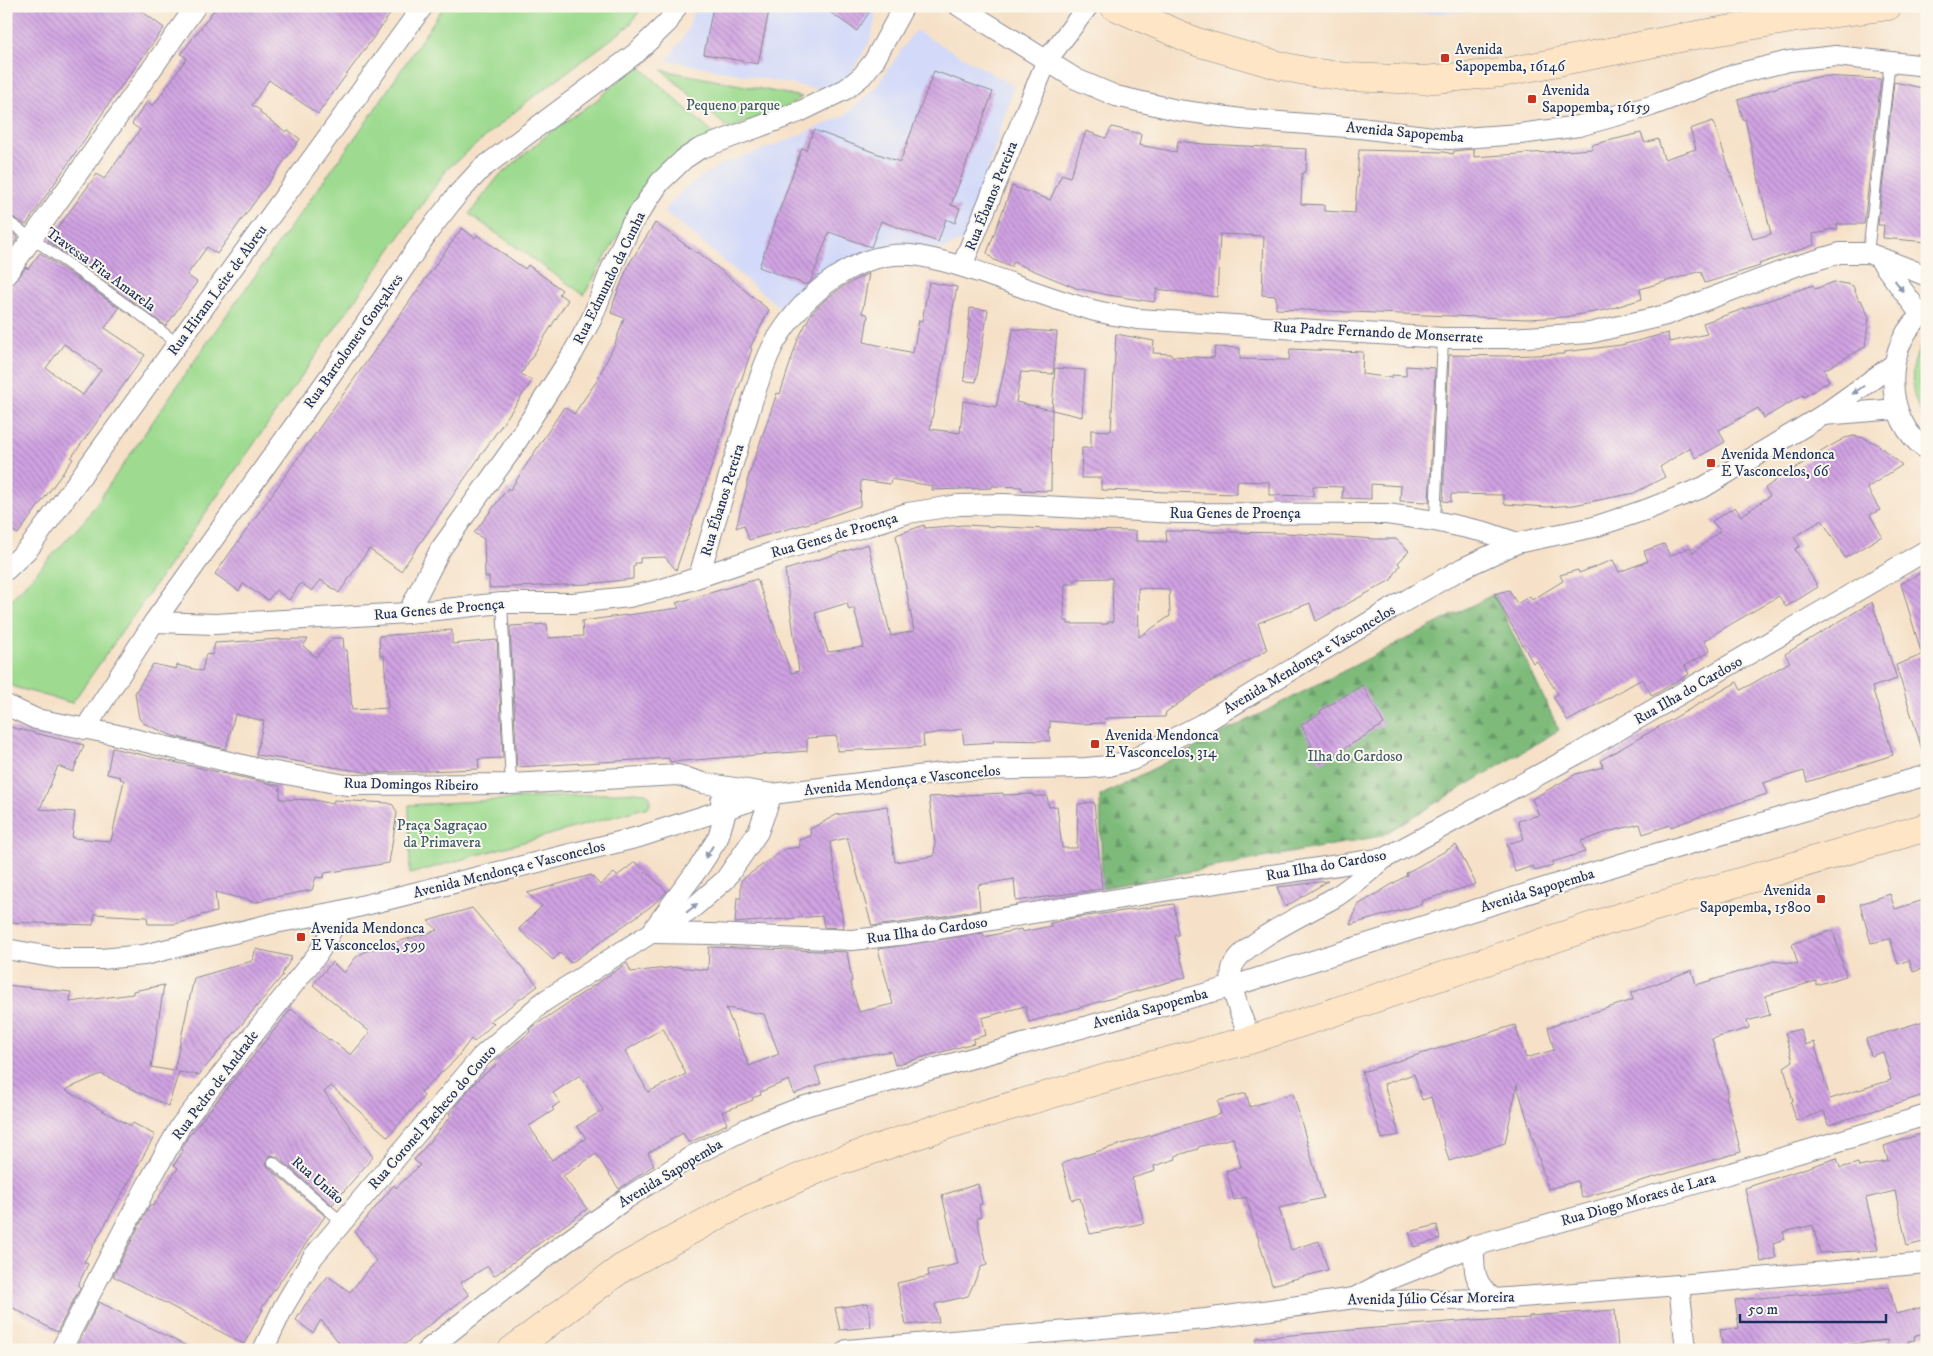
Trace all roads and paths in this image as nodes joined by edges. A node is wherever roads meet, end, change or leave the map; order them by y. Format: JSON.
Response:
{"nodes":[{"id":1,"x":196,"y":6,"type":"edge"},
{"id":2,"x":423,"y":6,"type":"edge"},
{"id":3,"x":677,"y":6,"type":"edge"},
{"id":4,"x":904,"y":6,"type":"edge"},
{"id":5,"x":959,"y":6,"type":"edge"},
{"id":6,"x":1088,"y":6,"type":"edge"},
{"id":7,"x":1114,"y":6,"type":"edge"},
{"id":8,"x":1888,"y":6,"type":"edge"},
{"id":9,"x":1047,"y":60,"type":"junction"},
{"id":10,"x":1890,"y":61,"type":"junction"},
{"id":11,"x":1927,"y":66,"type":"edge"},
{"id":12,"x":6,"y":220,"type":"edge"},
{"id":13,"x":33,"y":238,"type":"junction"},
{"id":14,"x":1873,"y":255,"type":"junction"},
{"id":15,"x":962,"y":266,"type":"junction"},
{"id":16,"x":6,"y":275,"type":"edge"},
{"id":17,"x":1927,"y":276,"type":"edge"},
{"id":18,"x":1924,"y":313,"type":"edge"},
{"id":19,"x":1443,"y":338,"type":"junction"},
{"id":20,"x":178,"y":344,"type":"junction"},
{"id":21,"x":1894,"y":364,"type":"junction"},
{"id":22,"x":1897,"y":409,"type":"junction"},
{"id":23,"x":1823,"y":415,"type":"junction"},
{"id":24,"x":1926,"y":451,"type":"edge"},
{"id":25,"x":1435,"y":522,"type":"junction"},
{"id":26,"x":1517,"y":543,"type":"junction"},
{"id":27,"x":1927,"y":550,"type":"edge"},
{"id":28,"x":6,"y":570,"type":"edge"},
{"id":29,"x":699,"y":576,"type":"junction"},
{"id":30,"x":502,"y":603,"type":"junction"},
{"id":31,"x":408,"y":613,"type":"junction"},
{"id":32,"x":154,"y":622,"type":"junction"},
{"id":33,"x":6,"y":705,"type":"edge"},
{"id":34,"x":85,"y":729,"type":"junction"},
{"id":35,"x":1927,"y":775,"type":"edge"},
{"id":36,"x":704,"y":783,"type":"junction"},
{"id":37,"x":511,"y":784,"type":"junction"},
{"id":38,"x":772,"y":794,"type":"junction"},
{"id":39,"x":727,"y":808,"type":"junction"},
{"id":40,"x":1927,"y":827,"type":"edge"},
{"id":41,"x":1385,"y":858,"type":"junction"},
{"id":42,"x":342,"y":911,"type":"junction"},
{"id":43,"x":651,"y":933,"type":"junction"},
{"id":44,"x":6,"y":949,"type":"edge"},
{"id":45,"x":1233,"y":986,"type":"junction"},
{"id":46,"x":1250,"y":1040,"type":"junction"},
{"id":47,"x":1927,"y":1115,"type":"edge"},
{"id":48,"x":273,"y":1162,"type":"dead end"},
{"id":49,"x":342,"y":1222,"type":"junction"},
{"id":50,"x":1474,"y":1246,"type":"junction"},
{"id":51,"x":1927,"y":1263,"type":"edge"},
{"id":52,"x":1680,"y":1286,"type":"junction"},
{"id":53,"x":1354,"y":1298,"type":"junction"},
{"id":54,"x":1494,"y":1299,"type":"junction"},
{"id":55,"x":61,"y":1350,"type":"edge"},
{"id":56,"x":263,"y":1350,"type":"edge"},
{"id":57,"x":427,"y":1350,"type":"edge"},
{"id":58,"x":512,"y":1350,"type":"edge"},
{"id":59,"x":847,"y":1350,"type":"edge"},
{"id":60,"x":1686,"y":1350,"type":"edge"}],
"edges":[{"from":1,"to":13,"type":"street"},
{"from":2,"to":20,"type":"street","name":"Rua Hiram Leite de Abreu"},
{"from":3,"to":32,"type":"street","name":"Rua Bartolomeu Gonçalves"},
{"from":4,"to":31,"type":"street","name":"Rua Edmundo da Cunha"},
{"from":5,"to":9,"type":"street","name":"Avenida Sapopemba"},
{"from":6,"to":9,"type":"street","name":"Rua Ébanos Pereira"},
{"from":7,"to":8,"type":"main road"},
{"from":9,"to":10,"type":"street","name":"Avenida Sapopemba"},
{"from":9,"to":15,"type":"street","name":"Rua Ébanos Pereira"},
{"from":10,"to":11,"type":"street","name":"Avenida Sapopemba"},
{"from":10,"to":14,"type":"lane"},
{"from":12,"to":13,"type":"lane","name":"Travessa Fita Amarela"},
{"from":13,"to":16,"type":"street"},
{"from":13,"to":20,"type":"lane","name":"Travessa Fita Amarela"},
{"from":14,"to":17,"type":"street","name":"Rua Padre Fernando de Monserrate"},
{"from":14,"to":18,"type":"street","one_way":true},
{"from":14,"to":19,"type":"street","name":"Rua Padre Fernando de Monserrate"},
{"from":15,"to":19,"type":"street","name":"Rua Padre Fernando de Monserrate"},
{"from":15,"to":29,"type":"street","name":"Rua Ébanos Pereira"},
{"from":18,"to":21,"type":"street"},
{"from":19,"to":25,"type":"lane"},
{"from":20,"to":28,"type":"street","name":"Rua Hiram Leite de Abreu"},
{"from":21,"to":22,"type":"street"},
{"from":21,"to":23,"type":"street","name":"Avenida Mendonça e Vasconcelos","one_way":true},
{"from":22,"to":23,"type":"street","name":"Avenida Mendonça e Vasconcelos"},
{"from":22,"to":24,"type":"street"},
{"from":23,"to":26,"type":"street","name":"Avenida Mendonça e Vasconcelos"},
{"from":25,"to":26,"type":"street","name":"Rua Genes de Proença"},
{"from":25,"to":29,"type":"street","name":"Rua Genes de Proença"},
{"from":26,"to":38,"type":"street","name":"Avenida Mendonça e Vasconcelos"},
{"from":27,"to":41,"type":"street","name":"Rua Ilha do Cardoso"},
{"from":29,"to":30,"type":"street","name":"Rua Genes de Proença"},
{"from":30,"to":31,"type":"street","name":"Rua Genes de Proença"},
{"from":30,"to":37,"type":"lane"},
{"from":31,"to":32,"type":"street","name":"Rua Genes de Proença"},
{"from":32,"to":34,"type":"street","name":"Rua Bartolomeu Gonçalves"},
{"from":33,"to":34,"type":"street","name":"Rua Domingos Ribeiro"},
{"from":34,"to":37,"type":"street","name":"Rua Domingos Ribeiro"},
{"from":35,"to":45,"type":"street","name":"Avenida Sapopemba"},
{"from":36,"to":37,"type":"street","name":"Rua Domingos Ribeiro"},
{"from":36,"to":38,"type":"street","name":"Rua Domingos Ribeiro"},
{"from":36,"to":39,"type":"street"},
{"from":38,"to":39,"type":"street","name":"Avenida Mendonça e Vasconcelos"},
{"from":43,"to":38,"type":"street","name":"Rua Coronel Pacheco do Couto","one_way":true},
{"from":39,"to":42,"type":"street","name":"Avenida Mendonça e Vasconcelos"},
{"from":39,"to":43,"type":"street","name":"Rua Coronel Pacheco do Couto","one_way":true},
{"from":40,"to":46,"type":"main road"},
{"from":41,"to":43,"type":"street","name":"Rua Ilha do Cardoso"},
{"from":41,"to":45,"type":"street"},
{"from":42,"to":44,"type":"street","name":"Avenida Mendonça e Vasconcelos"},
{"from":42,"to":55,"type":"street","name":"Rua Pedro de Andrade"},
{"from":43,"to":49,"type":"street","name":"Rua Coronel Pacheco do Couto"},
{"from":45,"to":46,"type":"street"},
{"from":45,"to":57,"type":"street","name":"Avenida Sapopemba"},
{"from":46,"to":58,"type":"main road"},
{"from":47,"to":50,"type":"street","name":"Rua Diogo Moraes de Lara"},
{"from":48,"to":49,"type":"lane","name":"Rua União"},
{"from":49,"to":56,"type":"street","name":"Rua Coronel Pacheco do Couto"},
{"from":50,"to":53,"type":"street","name":"Rua Diogo Moraes de Lara"},
{"from":50,"to":54,"type":"street"},
{"from":51,"to":52,"type":"street","name":"Avenida Júlio César Moreira"},
{"from":52,"to":54,"type":"street","name":"Avenida Júlio César Moreira"},
{"from":52,"to":60,"type":"street"},
{"from":53,"to":54,"type":"street","name":"Avenida Júlio César Moreira"},
{"from":53,"to":59,"type":"street","name":"Avenida Júlio César Moreira"}]}
